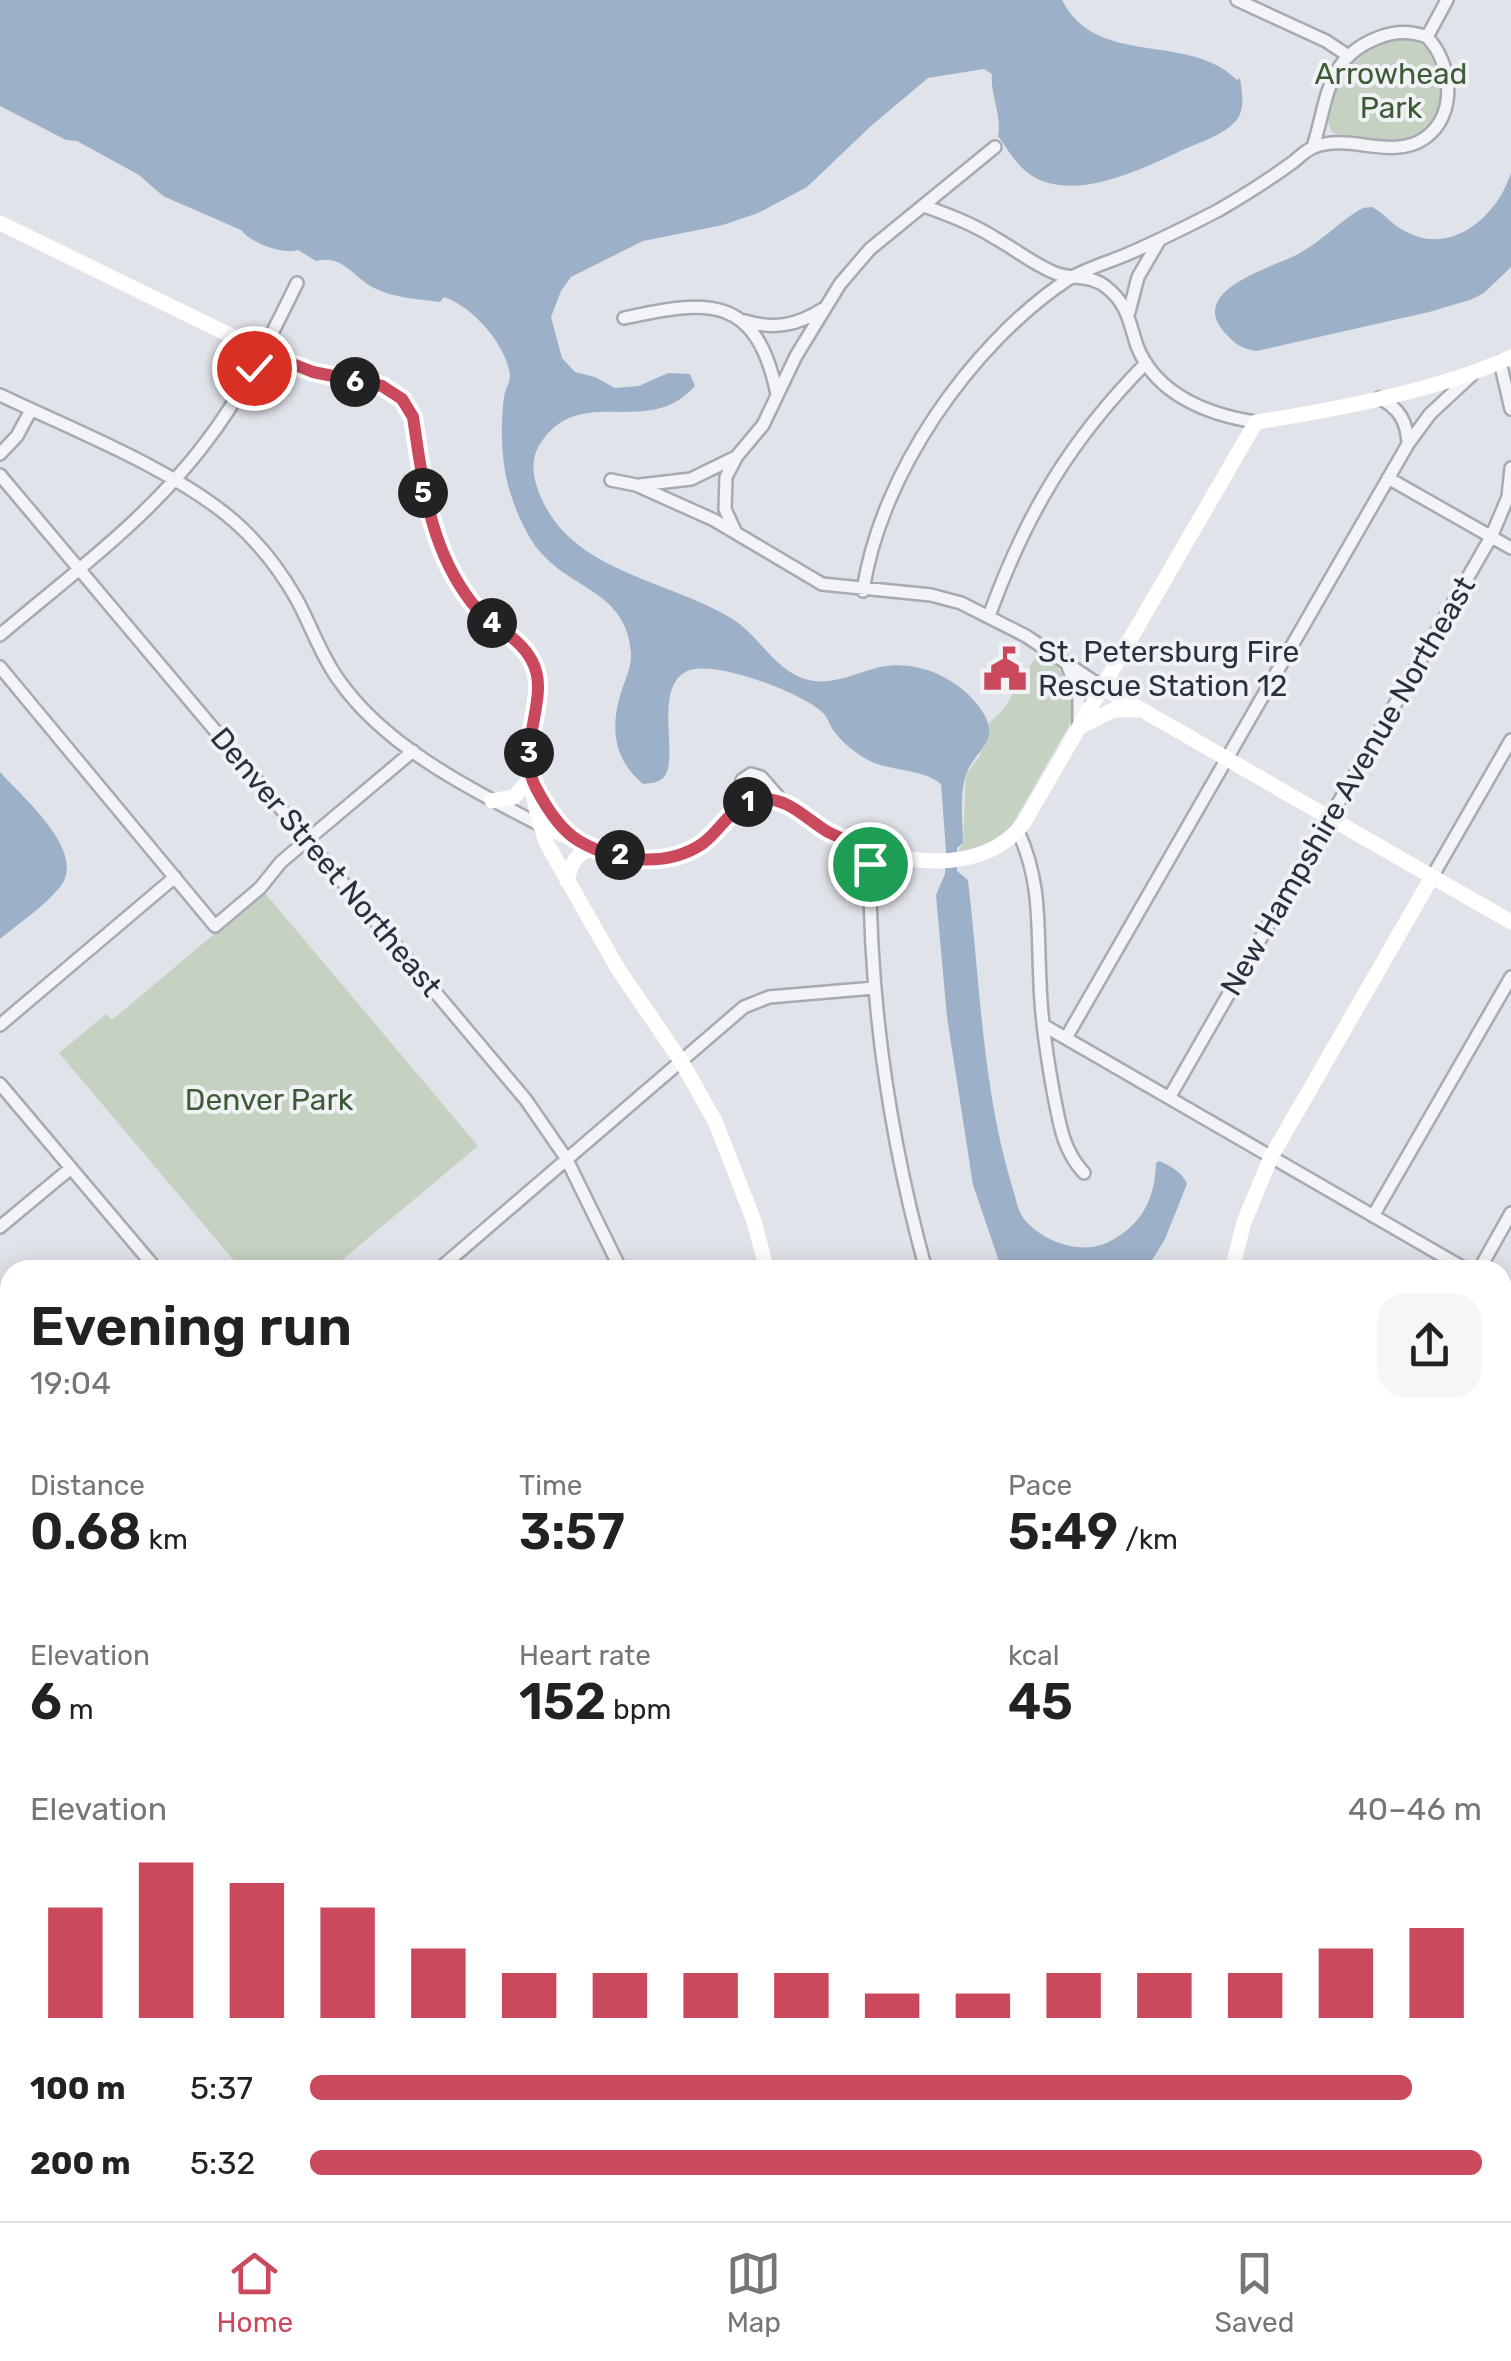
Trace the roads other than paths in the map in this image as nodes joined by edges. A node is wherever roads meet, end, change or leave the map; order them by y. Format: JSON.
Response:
{"nodes":[{"id":1,"x":1236,"y":0,"type":"edge"},
{"id":2,"x":1446,"y":0,"type":"edge"},
{"id":3,"x":1427,"y":37,"type":"junction"},
{"id":4,"x":1347,"y":55,"type":"junction"},
{"id":5,"x":995,"y":147,"type":"dead end"},
{"id":6,"x":1313,"y":147,"type":"junction"},
{"id":7,"x":924,"y":206,"type":"junction"},
{"id":8,"x":0,"y":223,"type":"edge"},
{"id":9,"x":1159,"y":240,"type":"junction"},
{"id":10,"x":1070,"y":278,"type":"junction"},
{"id":11,"x":297,"y":283,"type":"dead end"},
{"id":12,"x":825,"y":307,"type":"junction"},
{"id":13,"x":1129,"y":312,"type":"junction"},
{"id":14,"x":624,"y":318,"type":"dead end"},
{"id":15,"x":741,"y":320,"type":"junction"},
{"id":16,"x":262,"y":352,"type":"junction"},
{"id":17,"x":1506,"y":360,"type":"edge"},
{"id":18,"x":1146,"y":363,"type":"junction"},
{"id":19,"x":1476,"y":371,"type":"junction"},
{"id":20,"x":777,"y":394,"type":"junction"},
{"id":21,"x":0,"y":395,"type":"edge"},
{"id":22,"x":1378,"y":398,"type":"junction"},
{"id":23,"x":1511,"y":409,"type":"edge"},
{"id":24,"x":31,"y":410,"type":"junction"},
{"id":25,"x":1256,"y":422,"type":"junction"},
{"id":26,"x":1408,"y":444,"type":"junction"},
{"id":27,"x":0,"y":454,"type":"edge"},
{"id":28,"x":737,"y":456,"type":"junction"},
{"id":29,"x":1511,"y":468,"type":"edge"},
{"id":30,"x":0,"y":475,"type":"edge"},
{"id":31,"x":1388,"y":478,"type":"junction"},
{"id":32,"x":174,"y":480,"type":"junction"},
{"id":33,"x":611,"y":480,"type":"dead end"},
{"id":34,"x":636,"y":486,"type":"junction"},
{"id":35,"x":736,"y":532,"type":"junction"},
{"id":36,"x":1491,"y":537,"type":"junction"},
{"id":37,"x":1511,"y":548,"type":"edge"},
{"id":38,"x":79,"y":568,"type":"junction"},
{"id":39,"x":863,"y":590,"type":"junction"},
{"id":40,"x":989,"y":616,"type":"junction"},
{"id":41,"x":0,"y":635,"type":"edge"},
{"id":42,"x":1066,"y":663,"type":"junction"},
{"id":43,"x":0,"y":667,"type":"edge"},
{"id":44,"x":1102,"y":687,"type":"junction"},
{"id":45,"x":1145,"y":712,"type":"junction"},
{"id":46,"x":1078,"y":728,"type":"junction"},
{"id":47,"x":1511,"y":740,"type":"edge"},
{"id":48,"x":413,"y":750,"type":"junction"},
{"id":49,"x":1226,"y":758,"type":"junction"},
{"id":50,"x":530,"y":778,"type":"junction"},
{"id":51,"x":492,"y":800,"type":"junction"},
{"id":52,"x":784,"y":802,"type":"junction"},
{"id":53,"x":734,"y":810,"type":"junction"},
{"id":54,"x":1329,"y":817,"type":"junction"},
{"id":55,"x":540,"y":825,"type":"junction"},
{"id":56,"x":1018,"y":830,"type":"junction"},
{"id":57,"x":308,"y":840,"type":"junction"},
{"id":58,"x":576,"y":840,"type":"junction"},
{"id":59,"x":595,"y":848,"type":"junction"},
{"id":60,"x":870,"y":850,"type":"junction"},
{"id":61,"x":175,"y":877,"type":"junction"},
{"id":62,"x":1432,"y":877,"type":"junction"},
{"id":63,"x":567,"y":881,"type":"junction"},
{"id":64,"x":1511,"y":922,"type":"edge"},
{"id":65,"x":1511,"y":977,"type":"edge"},
{"id":66,"x":874,"y":988,"type":"junction"},
{"id":67,"x":0,"y":1025,"type":"edge"},
{"id":68,"x":1043,"y":1025,"type":"junction"},
{"id":69,"x":1066,"y":1038,"type":"junction"},
{"id":70,"x":681,"y":1061,"type":"junction"},
{"id":71,"x":0,"y":1084,"type":"edge"},
{"id":72,"x":1168,"y":1098,"type":"junction"},
{"id":73,"x":1271,"y":1157,"type":"junction"},
{"id":74,"x":566,"y":1158,"type":"junction"},
{"id":75,"x":70,"y":1168,"type":"junction"},
{"id":76,"x":1084,"y":1174,"type":"dead end"},
{"id":77,"x":1511,"y":1213,"type":"edge"},
{"id":78,"x":1372,"y":1216,"type":"junction"},
{"id":79,"x":0,"y":1227,"type":"edge"},
{"id":80,"x":148,"y":1260,"type":"edge"},
{"id":81,"x":449,"y":1260,"type":"edge"},
{"id":82,"x":616,"y":1260,"type":"edge"},
{"id":83,"x":764,"y":1260,"type":"edge"},
{"id":84,"x":923,"y":1260,"type":"edge"},
{"id":85,"x":1234,"y":1260,"type":"edge"},
{"id":86,"x":1450,"y":1260,"type":"edge"},
{"id":87,"x":1484,"y":1260,"type":"edge"}],
"edges":[{"from":1,"to":4,"type":"street"},
{"from":2,"to":3,"type":"street"},
{"from":3,"to":4,"type":"street"},
{"from":3,"to":6,"type":"street"},
{"from":4,"to":6,"type":"street"},
{"from":5,"to":7,"type":"street"},
{"from":6,"to":9,"type":"street"},
{"from":7,"to":10,"type":"street"},
{"from":7,"to":12,"type":"street"},
{"from":8,"to":16,"type":"street"},
{"from":9,"to":10,"type":"street"},
{"from":9,"to":13,"type":"street"},
{"from":10,"to":13,"type":"street"},
{"from":10,"to":39,"type":"street"},
{"from":11,"to":16,"type":"street"},
{"from":12,"to":15,"type":"street"},
{"from":12,"to":20,"type":"street"},
{"from":13,"to":18,"type":"street"},
{"from":14,"to":15,"type":"street"},
{"from":15,"to":20,"type":"street"},
{"from":16,"to":32,"type":"street"},
{"from":16,"to":50,"type":"street"},
{"from":17,"to":19,"type":"street"},
{"from":17,"to":23,"type":"street"},
{"from":18,"to":25,"type":"street"},
{"from":18,"to":40,"type":"street"},
{"from":19,"to":22,"type":"street"},
{"from":19,"to":26,"type":"street"},
{"from":20,"to":28,"type":"street"},
{"from":21,"to":24,"type":"street"},
{"from":22,"to":25,"type":"street"},
{"from":22,"to":26,"type":"street"},
{"from":24,"to":27,"type":"street"},
{"from":24,"to":32,"type":"street"},
{"from":25,"to":44,"type":"street"},
{"from":26,"to":31,"type":"street"},
{"from":28,"to":34,"type":"street"},
{"from":28,"to":35,"type":"street"},
{"from":29,"to":36,"type":"street","name":"New Hampshire Avenue Northeast"},
{"from":30,"to":38,"type":"street","name":"Denver Street Northeast"},
{"from":31,"to":36,"type":"street"},
{"from":31,"to":49,"type":"street"},
{"from":32,"to":38,"type":"street"},
{"from":32,"to":48,"type":"street"},
{"from":33,"to":34,"type":"street"},
{"from":34,"to":35,"type":"street"},
{"from":35,"to":39,"type":"street"},
{"from":36,"to":37,"type":"street"},
{"from":36,"to":54,"type":"street","name":"New Hampshire Avenue Northeast"},
{"from":38,"to":41,"type":"street"},
{"from":38,"to":57,"type":"street","name":"Denver Street Northeast"},
{"from":39,"to":40,"type":"street"},
{"from":40,"to":42,"type":"street"},
{"from":42,"to":44,"type":"street"},
{"from":42,"to":46,"type":"street"},
{"from":43,"to":61,"type":"street"},
{"from":44,"to":45,"type":"street"},
{"from":44,"to":46,"type":"street"},
{"from":45,"to":46,"type":"street"},
{"from":45,"to":49,"type":"street"},
{"from":46,"to":56,"type":"street"},
{"from":47,"to":62,"type":"street"},
{"from":48,"to":51,"type":"street"},
{"from":48,"to":57,"type":"street"},
{"from":49,"to":54,"type":"street"},
{"from":49,"to":69,"type":"street"},
{"from":50,"to":51,"type":"street"},
{"from":50,"to":55,"type":"street"},
{"from":50,"to":58,"type":"street"},
{"from":51,"to":55,"type":"street"},
{"from":52,"to":53,"type":"street"},
{"from":52,"to":53,"type":"street"},
{"from":52,"to":60,"type":"street"},
{"from":53,"to":59,"type":"street"},
{"from":54,"to":62,"type":"street"},
{"from":54,"to":72,"type":"street","name":"New Hampshire Avenue Northeast"},
{"from":55,"to":58,"type":"street"},
{"from":55,"to":63,"type":"street"},
{"from":56,"to":60,"type":"street"},
{"from":56,"to":68,"type":"street"},
{"from":57,"to":61,"type":"street"},
{"from":57,"to":74,"type":"street","name":"Denver Street Northeast"},
{"from":58,"to":59,"type":"street"},
{"from":59,"to":63,"type":"street"},
{"from":60,"to":66,"type":"street"},
{"from":61,"to":67,"type":"street"},
{"from":62,"to":64,"type":"street"},
{"from":62,"to":73,"type":"street"},
{"from":63,"to":70,"type":"street"},
{"from":65,"to":78,"type":"street"},
{"from":66,"to":70,"type":"street"},
{"from":66,"to":84,"type":"street"},
{"from":68,"to":69,"type":"street"},
{"from":68,"to":76,"type":"street"},
{"from":69,"to":72,"type":"street"},
{"from":70,"to":74,"type":"street"},
{"from":70,"to":83,"type":"street"},
{"from":71,"to":75,"type":"street"},
{"from":72,"to":73,"type":"street"},
{"from":73,"to":78,"type":"street"},
{"from":73,"to":85,"type":"street"},
{"from":74,"to":81,"type":"street"},
{"from":74,"to":82,"type":"street","name":"Denver Street Northeast"},
{"from":75,"to":79,"type":"street"},
{"from":75,"to":80,"type":"street"},
{"from":77,"to":87,"type":"street"},
{"from":78,"to":86,"type":"street"}]}
